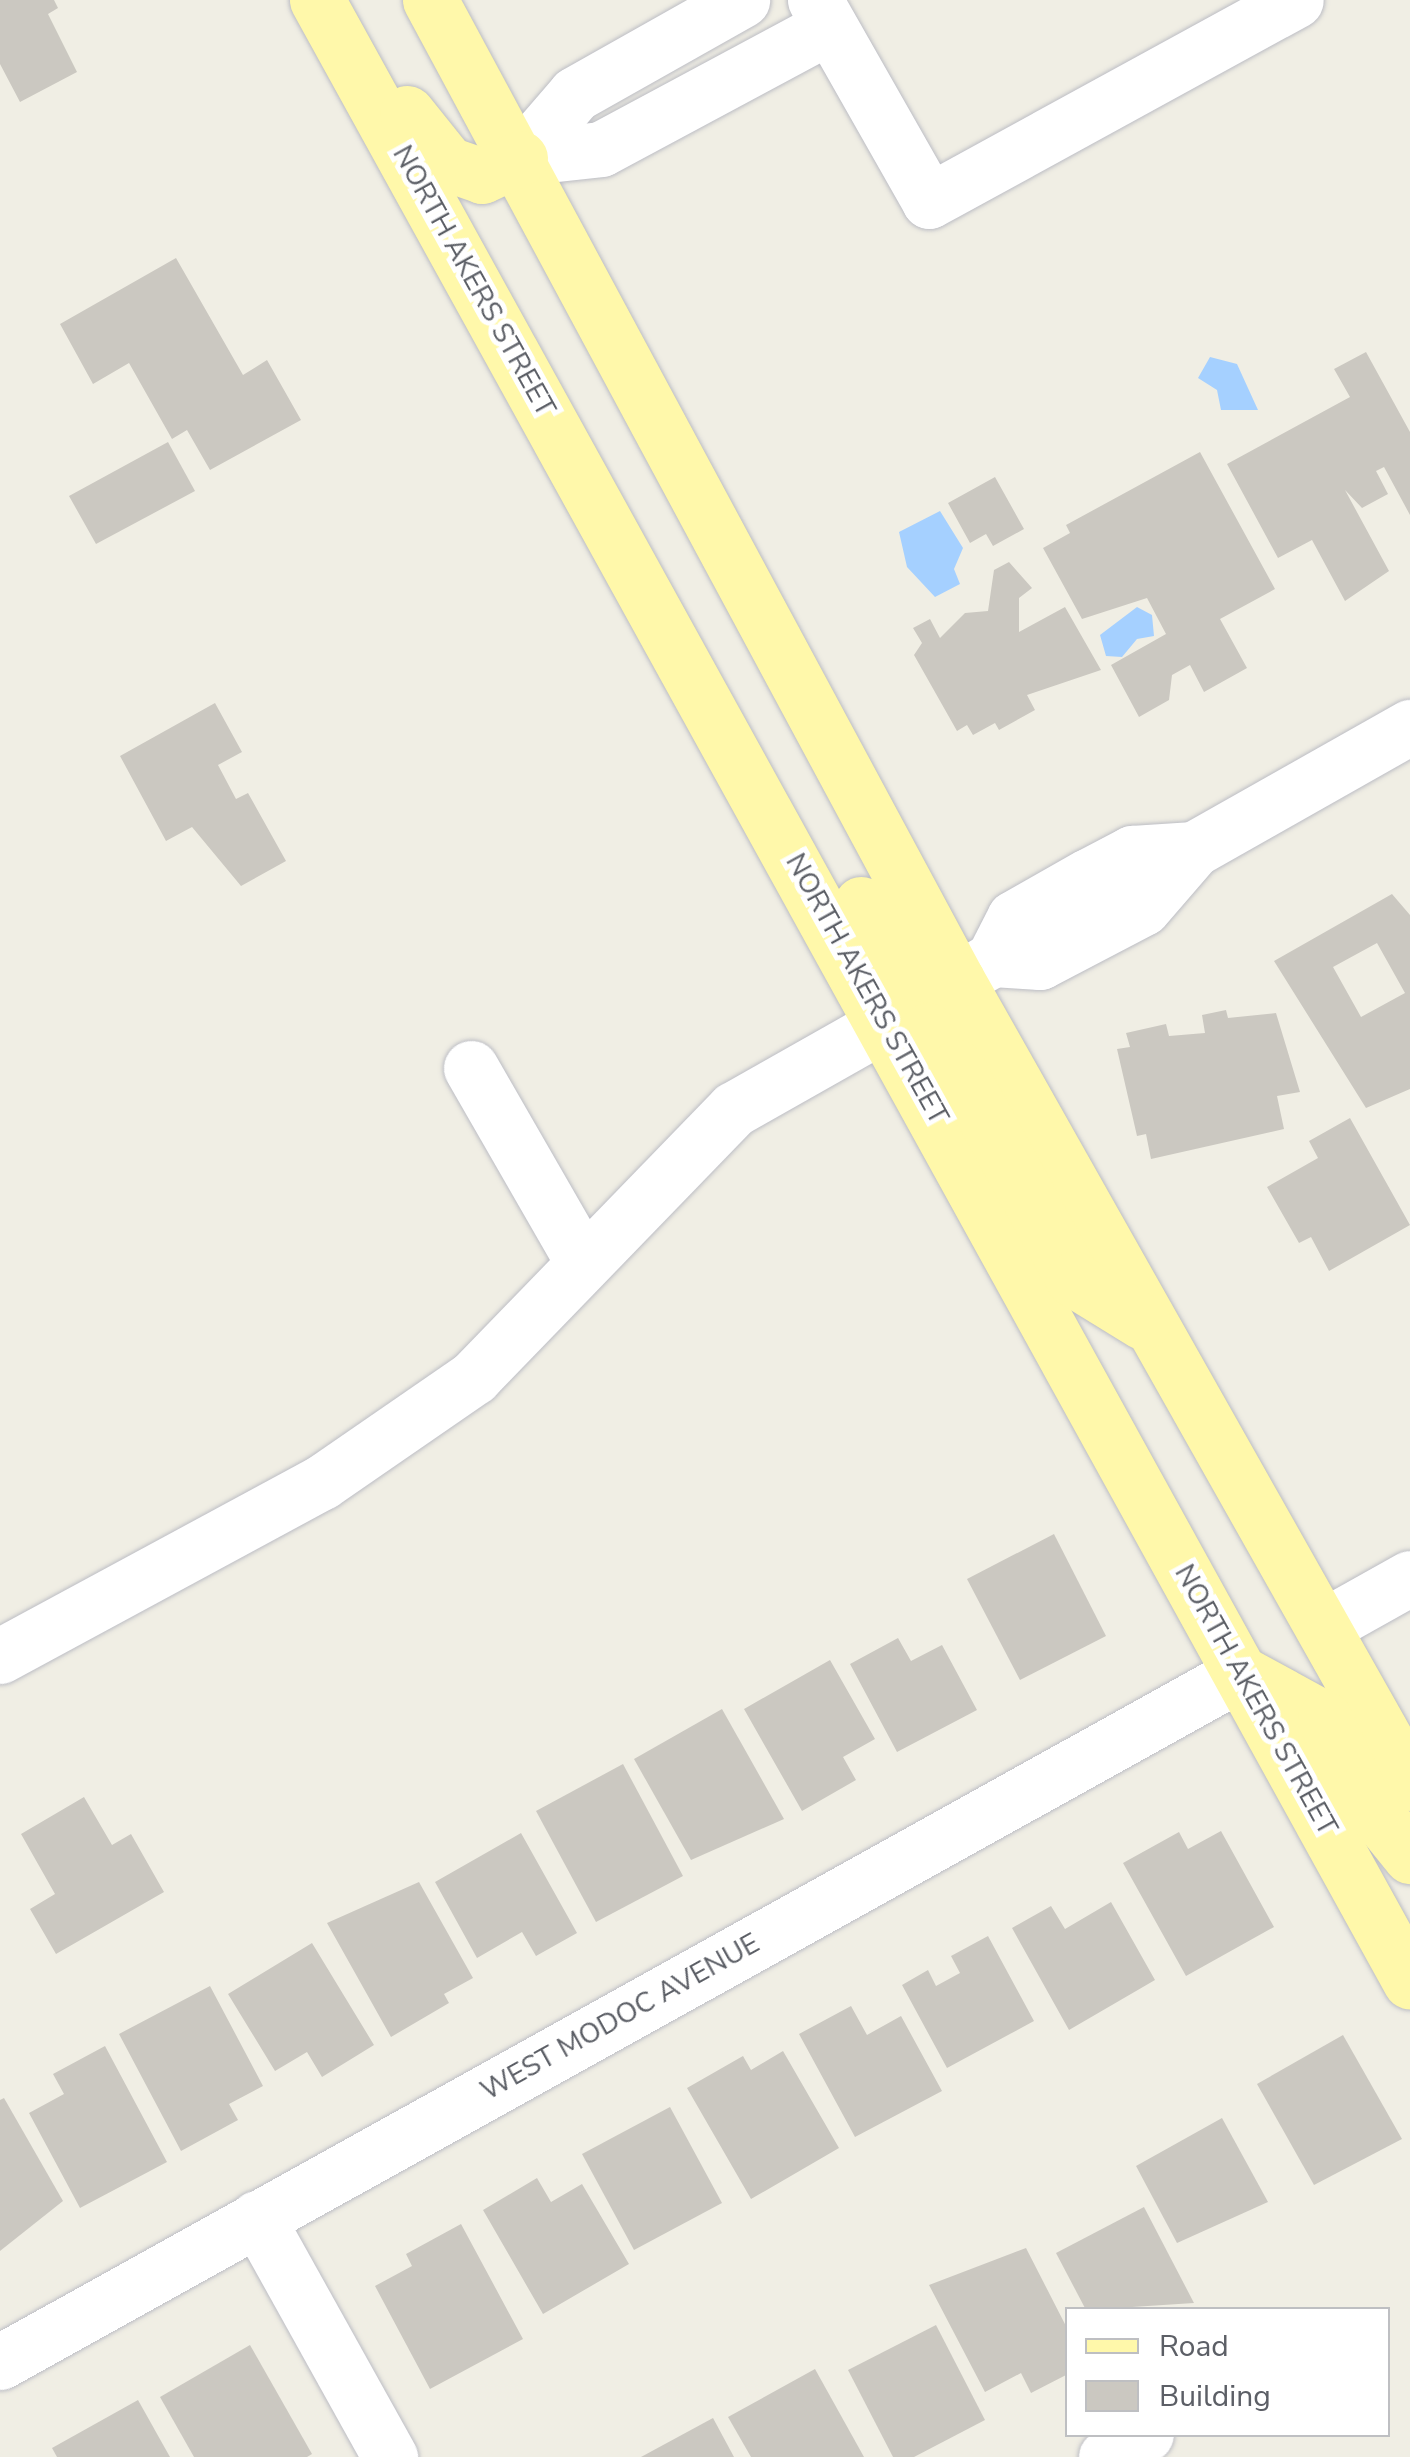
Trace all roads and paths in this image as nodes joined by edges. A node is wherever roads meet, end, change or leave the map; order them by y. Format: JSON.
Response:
{"nodes":[{"id":1,"x":318,"y":0,"type":"edge"},
{"id":2,"x":430,"y":0,"type":"edge"},
{"id":3,"x":742,"y":0,"type":"edge"},
{"id":4,"x":1296,"y":0,"type":"edge"},
{"id":5,"x":822,"y":13,"type":"edge"},
{"id":6,"x":661,"y":46,"type":"junction"},
{"id":7,"x":693,"y":100,"type":"junction"},
{"id":8,"x":520,"y":158,"type":"junction"},
{"id":9,"x":1410,"y":727,"type":"edge"},
{"id":10,"x":740,"y":759,"type":"junction"},
{"id":11,"x":975,"y":970,"type":"junction"},
{"id":12,"x":886,"y":1023,"type":"junction"},
{"id":13,"x":471,"y":1068,"type":"dead end"},
{"id":14,"x":582,"y":1261,"type":"junction"},
{"id":15,"x":1146,"y":1323,"type":"junction"},
{"id":16,"x":1410,"y":1578,"type":"edge"},
{"id":17,"x":1324,"y":1626,"type":"junction"},
{"id":18,"x":0,"y":1656,"type":"edge"},
{"id":19,"x":1241,"y":1673,"type":"junction"},
{"id":20,"x":1410,"y":1783,"type":"edge"},
{"id":21,"x":1410,"y":1856,"type":"edge"},
{"id":22,"x":1357,"y":1886,"type":"junction"},
{"id":23,"x":1410,"y":1936,"type":"edge"},
{"id":24,"x":1410,"y":1982,"type":"edge"},
{"id":25,"x":257,"y":2218,"type":"junction"},
{"id":26,"x":0,"y":2362,"type":"edge"},
{"id":27,"x":1141,"y":2437,"type":"edge"},
{"id":28,"x":390,"y":2457,"type":"edge"},
{"id":29,"x":1106,"y":2457,"type":"edge"}],
"edges":[{"from":1,"to":8,"type":"main road"},
{"from":1,"to":10,"type":"main road","name":"NORTH AKERS STREET"},
{"from":2,"to":8,"type":"main road"},
{"from":3,"to":6,"type":"street"},
{"from":4,"to":5,"type":"street"},
{"from":5,"to":7,"type":"street"},
{"from":6,"to":7,"type":"street"},
{"from":6,"to":8,"type":"street"},
{"from":7,"to":8,"type":"street"},
{"from":8,"to":11,"type":"main road"},
{"from":9,"to":11,"type":"street"},
{"from":10,"to":11,"type":"main road"},
{"from":10,"to":12,"type":"main road","name":"NORTH AKERS STREET"},
{"from":11,"to":15,"type":"main road"},
{"from":12,"to":14,"type":"street"},
{"from":12,"to":15,"type":"main road"},
{"from":12,"to":19,"type":"main road","name":"NORTH AKERS STREET"},
{"from":13,"to":14,"type":"street"},
{"from":14,"to":18,"type":"street"},
{"from":15,"to":17,"type":"main road"},
{"from":16,"to":17,"type":"street"},
{"from":17,"to":20,"type":"main road"},
{"from":19,"to":21,"type":"main road"},
{"from":19,"to":22,"type":"main road","name":"NORTH AKERS STREET"},
{"from":19,"to":25,"type":"street","name":"WEST MODOC AVENUE"},
{"from":22,"to":23,"type":"main road"},
{"from":22,"to":24,"type":"main road","name":"NORTH AKERS STREET"},
{"from":25,"to":26,"type":"street","name":"WEST MODOC AVENUE"},
{"from":25,"to":28,"type":"street"},
{"from":27,"to":29,"type":"street"}]}
